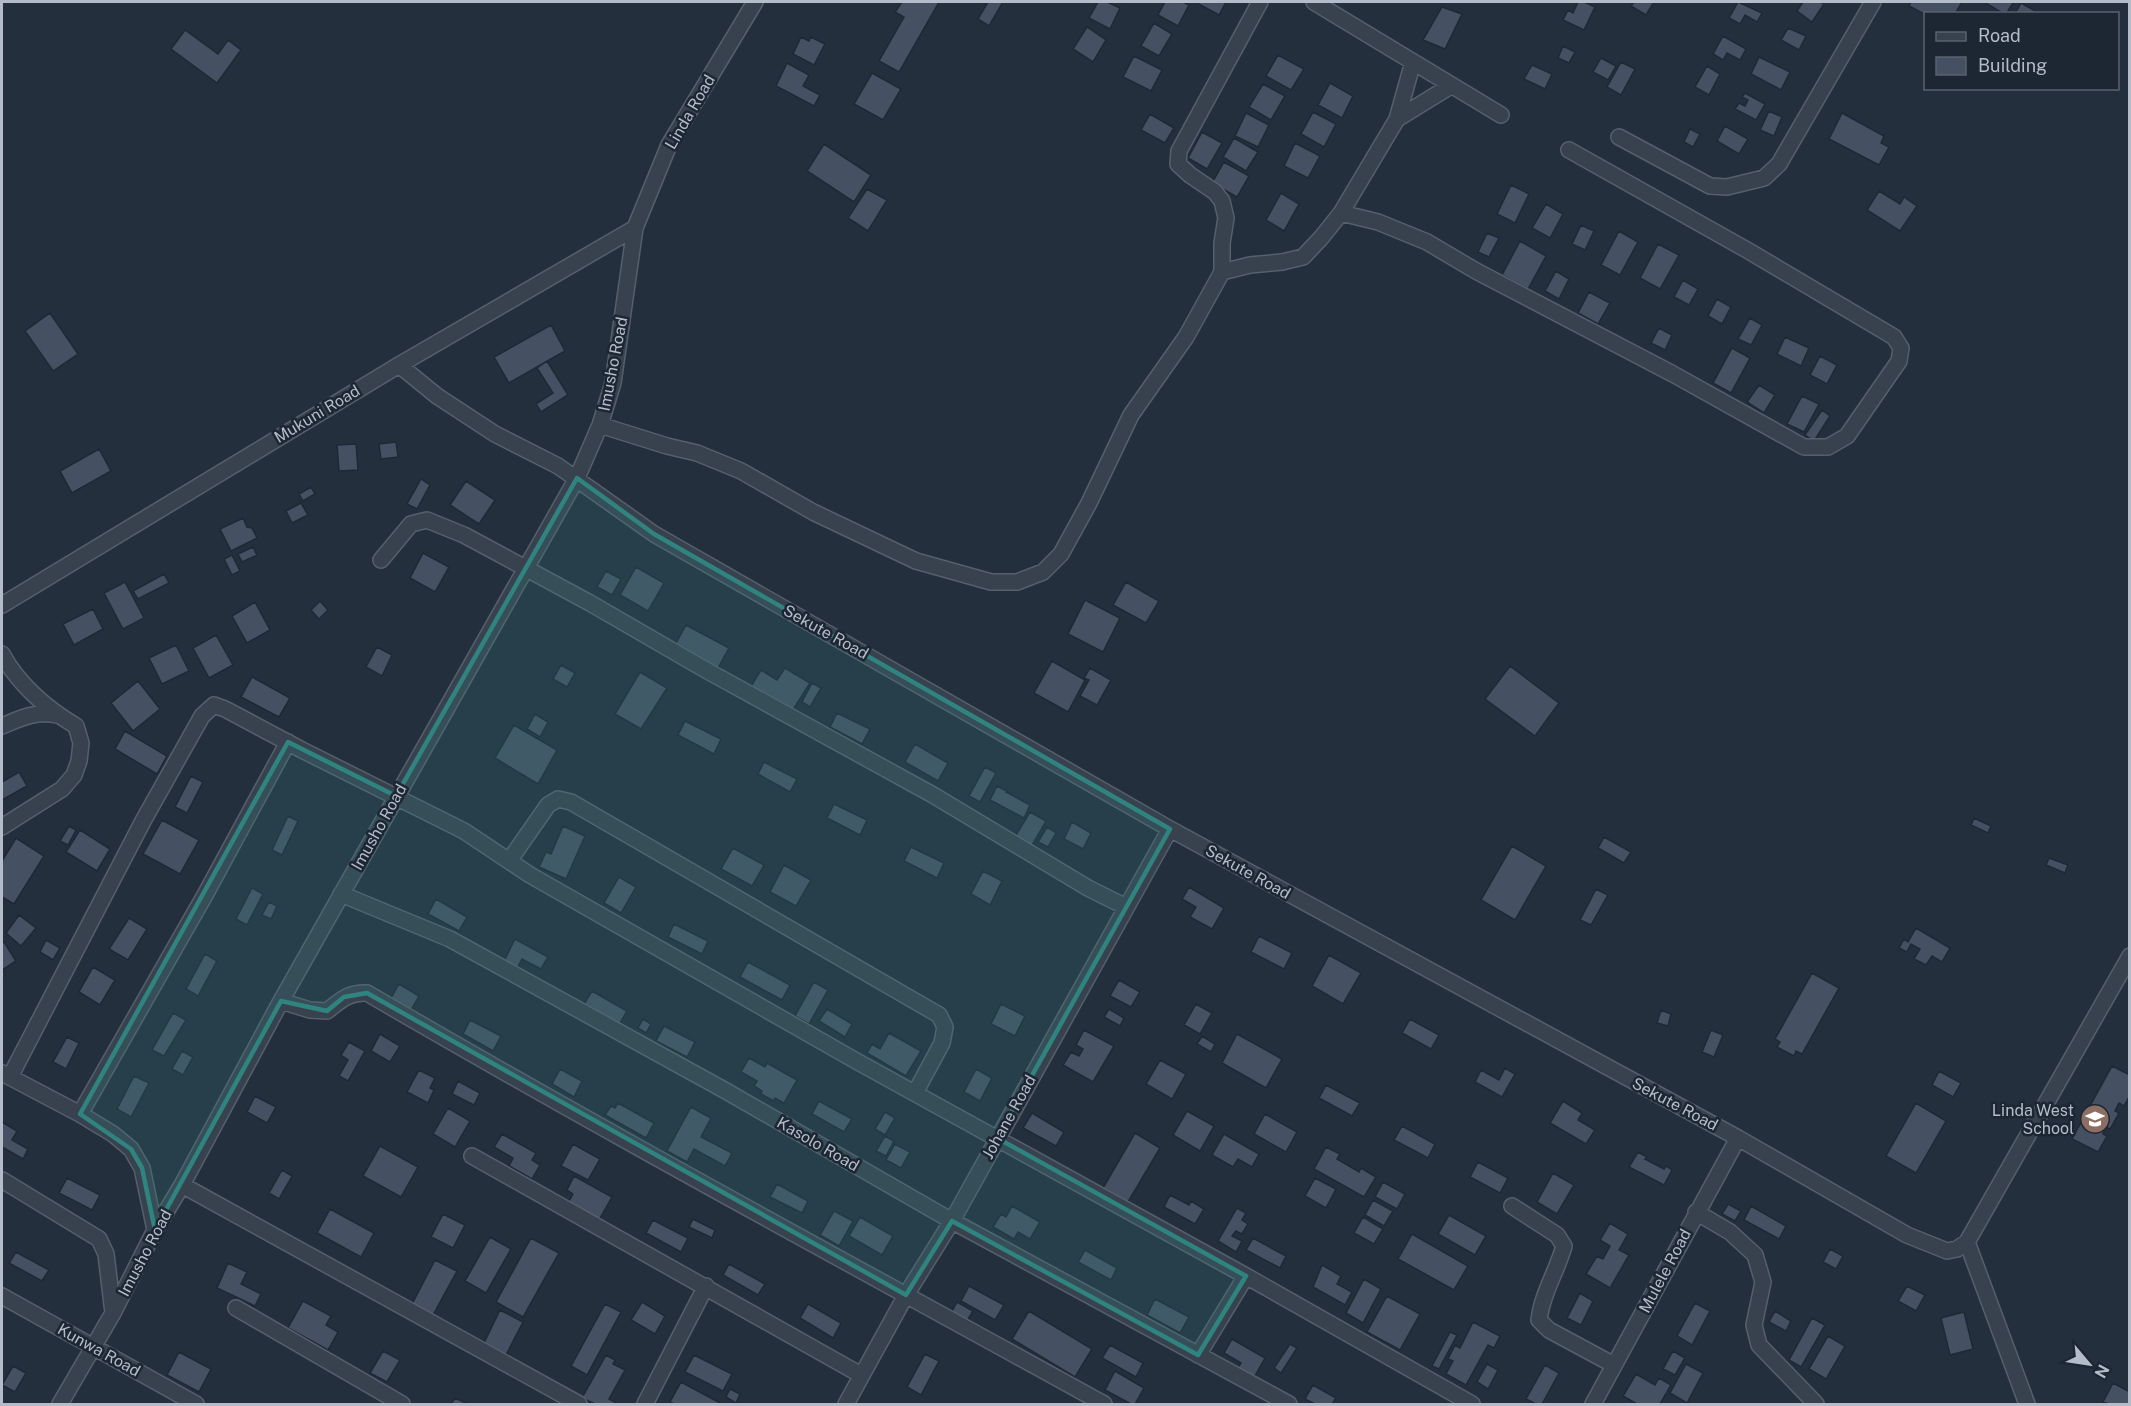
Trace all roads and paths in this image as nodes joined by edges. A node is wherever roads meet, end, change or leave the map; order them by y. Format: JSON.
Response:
{"nodes":[{"id":1,"x":755,"y":2,"type":"edge"},
{"id":2,"x":1260,"y":2,"type":"edge"},
{"id":3,"x":1314,"y":2,"type":"edge"},
{"id":4,"x":1873,"y":2,"type":"edge"},
{"id":5,"x":1413,"y":62,"type":"junction"},
{"id":6,"x":1452,"y":85,"type":"junction"},
{"id":7,"x":1501,"y":115,"type":"dead end"},
{"id":8,"x":1397,"y":119,"type":"junction"},
{"id":9,"x":1619,"y":137,"type":"dead end"},
{"id":10,"x":1569,"y":150,"type":"dead end"},
{"id":11,"x":1341,"y":213,"type":"junction"},
{"id":12,"x":635,"y":228,"type":"junction"},
{"id":13,"x":1222,"y":272,"type":"junction"},
{"id":14,"x":399,"y":365,"type":"junction"},
{"id":15,"x":600,"y":425,"type":"junction"},
{"id":16,"x":577,"y":478,"type":"junction"},
{"id":17,"x":381,"y":560,"type":"dead end"},
{"id":18,"x":527,"y":570,"type":"junction"},
{"id":19,"x":2,"y":605,"type":"edge"},
{"id":20,"x":2,"y":654,"type":"edge"},
{"id":21,"x":57,"y":715,"type":"junction"},
{"id":22,"x":2,"y":726,"type":"edge"},
{"id":23,"x":288,"y":742,"type":"junction"},
{"id":24,"x":396,"y":796,"type":"junction"},
{"id":25,"x":2,"y":827,"type":"edge"},
{"id":26,"x":1170,"y":829,"type":"junction"},
{"id":27,"x":509,"y":861,"type":"junction"},
{"id":28,"x":342,"y":894,"type":"junction"},
{"id":29,"x":1126,"y":907,"type":"junction"},
{"id":30,"x":2130,"y":956,"type":"edge"},
{"id":31,"x":281,"y":1001,"type":"junction"},
{"id":32,"x":6,"y":1075,"type":"edge"},
{"id":33,"x":915,"y":1093,"type":"junction"},
{"id":34,"x":80,"y":1114,"type":"junction"},
{"id":35,"x":997,"y":1138,"type":"junction"},
{"id":36,"x":1738,"y":1138,"type":"junction"},
{"id":37,"x":472,"y":1156,"type":"dead end"},
{"id":38,"x":2,"y":1180,"type":"edge"},
{"id":39,"x":182,"y":1185,"type":"junction"},
{"id":40,"x":1512,"y":1206,"type":"dead end"},
{"id":41,"x":1696,"y":1212,"type":"junction"},
{"id":42,"x":952,"y":1221,"type":"junction"},
{"id":43,"x":155,"y":1230,"type":"junction"},
{"id":44,"x":1967,"y":1242,"type":"junction"},
{"id":45,"x":1246,"y":1276,"type":"junction"},
{"id":46,"x":706,"y":1286,"type":"junction"},
{"id":47,"x":906,"y":1295,"type":"junction"},
{"id":48,"x":2,"y":1296,"type":"edge"},
{"id":49,"x":236,"y":1308,"type":"dead end"},
{"id":50,"x":113,"y":1313,"type":"junction"},
{"id":51,"x":92,"y":1346,"type":"junction"},
{"id":52,"x":1198,"y":1355,"type":"junction"},
{"id":53,"x":1614,"y":1365,"type":"junction"},
{"id":54,"x":861,"y":1375,"type":"junction"},
{"id":55,"x":60,"y":1404,"type":"edge"},
{"id":56,"x":195,"y":1404,"type":"edge"},
{"id":57,"x":402,"y":1404,"type":"edge"},
{"id":58,"x":579,"y":1404,"type":"edge"},
{"id":59,"x":645,"y":1404,"type":"edge"},
{"id":60,"x":846,"y":1404,"type":"edge"},
{"id":61,"x":1104,"y":1404,"type":"edge"},
{"id":62,"x":1289,"y":1404,"type":"edge"},
{"id":63,"x":1472,"y":1404,"type":"edge"},
{"id":64,"x":1593,"y":1404,"type":"edge"},
{"id":65,"x":1816,"y":1404,"type":"edge"},
{"id":66,"x":2027,"y":1404,"type":"edge"}],
"edges":[{"from":1,"to":12,"type":"street","name":"Linda Road"},
{"from":2,"to":13,"type":"street"},
{"from":3,"to":5,"type":"street"},
{"from":4,"to":9,"type":"street"},
{"from":5,"to":6,"type":"street"},
{"from":5,"to":8,"type":"street"},
{"from":6,"to":7,"type":"street"},
{"from":6,"to":8,"type":"street"},
{"from":8,"to":11,"type":"street"},
{"from":10,"to":11,"type":"street"},
{"from":11,"to":13,"type":"street"},
{"from":12,"to":14,"type":"street","name":"Mukuni Road"},
{"from":12,"to":15,"type":"street","name":"Imusho Road"},
{"from":13,"to":15,"type":"street"},
{"from":14,"to":16,"type":"street","name":"Sekute Road"},
{"from":14,"to":19,"type":"street","name":"Mukuni Road"},
{"from":15,"to":16,"type":"street","name":"Imusho Road"},
{"from":16,"to":18,"type":"street","name":"Imusho Road"},
{"from":16,"to":26,"type":"street","name":"Sekute Road"},
{"from":17,"to":18,"type":"street"},
{"from":18,"to":24,"type":"street","name":"Imusho Road"},
{"from":18,"to":29,"type":"street"},
{"from":20,"to":21,"type":"street"},
{"from":21,"to":22,"type":"street"},
{"from":21,"to":25,"type":"street"},
{"from":23,"to":24,"type":"street"},
{"from":23,"to":32,"type":"street"},
{"from":23,"to":34,"type":"street"},
{"from":24,"to":27,"type":"street"},
{"from":24,"to":28,"type":"street","name":"Imusho Road"},
{"from":26,"to":29,"type":"street","name":"Johane Road"},
{"from":26,"to":36,"type":"street","name":"Sekute Road"},
{"from":27,"to":33,"type":"street"},
{"from":27,"to":33,"type":"street"},
{"from":28,"to":31,"type":"street","name":"Imusho Road"},
{"from":28,"to":42,"type":"street","name":"Kasolo Road"},
{"from":29,"to":35,"type":"street","name":"Johane Road"},
{"from":30,"to":44,"type":"street"},
{"from":31,"to":39,"type":"street","name":"Imusho Road"},
{"from":31,"to":47,"type":"street"},
{"from":32,"to":34,"type":"street"},
{"from":33,"to":35,"type":"street"},
{"from":34,"to":43,"type":"street"},
{"from":35,"to":42,"type":"street","name":"Johane Road"},
{"from":35,"to":45,"type":"street"},
{"from":36,"to":41,"type":"street","name":"Mulele Road"},
{"from":36,"to":44,"type":"street","name":"Sekute Road"},
{"from":37,"to":46,"type":"street"},
{"from":38,"to":50,"type":"street"},
{"from":39,"to":43,"type":"street","name":"Imusho Road"},
{"from":39,"to":58,"type":"street"},
{"from":40,"to":53,"type":"street"},
{"from":41,"to":53,"type":"street","name":"Mulele Road"},
{"from":41,"to":65,"type":"street"},
{"from":42,"to":47,"type":"street","name":"Johane Road"},
{"from":42,"to":52,"type":"street","name":"Kasolo Road"},
{"from":43,"to":50,"type":"street","name":"Imusho Road"},
{"from":44,"to":66,"type":"street"},
{"from":45,"to":52,"type":"street"},
{"from":45,"to":63,"type":"street"},
{"from":46,"to":54,"type":"street"},
{"from":46,"to":59,"type":"street"},
{"from":47,"to":54,"type":"street","name":"Johane Road"},
{"from":47,"to":61,"type":"street"},
{"from":48,"to":51,"type":"street","name":"Kunwa Road"},
{"from":49,"to":57,"type":"street"},
{"from":50,"to":51,"type":"street","name":"Imusho Road"},
{"from":51,"to":55,"type":"street","name":"Imusho Road"},
{"from":51,"to":56,"type":"street","name":"Kunwa Road"},
{"from":52,"to":62,"type":"street","name":"Kasolo Road"},
{"from":53,"to":64,"type":"street","name":"Mulele Road"},
{"from":54,"to":60,"type":"street","name":"Johane Road"}]}
